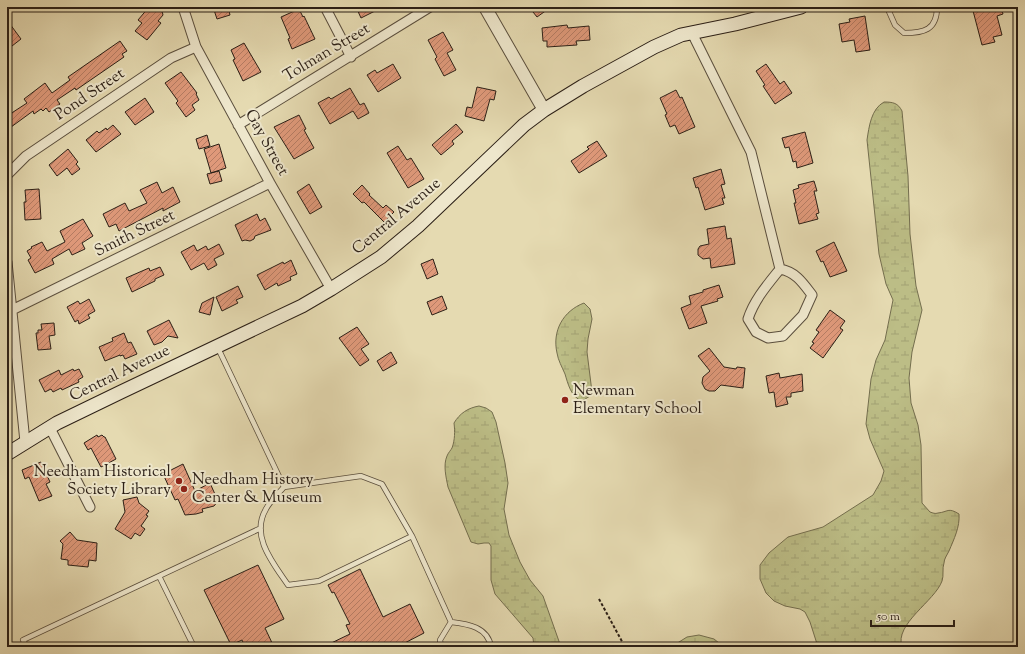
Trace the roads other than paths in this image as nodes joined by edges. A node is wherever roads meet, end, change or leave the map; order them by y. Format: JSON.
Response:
{"nodes":[{"id":1,"x":183,"y":7,"type":"edge"},
{"id":2,"x":325,"y":7,"type":"edge"},
{"id":3,"x":430,"y":7,"type":"edge"},
{"id":4,"x":485,"y":7,"type":"edge"},
{"id":5,"x":801,"y":7,"type":"edge"},
{"id":6,"x":887,"y":7,"type":"edge"},
{"id":7,"x":937,"y":7,"type":"edge"},
{"id":8,"x":692,"y":33,"type":"junction"},
{"id":9,"x":196,"y":47,"type":"junction"},
{"id":10,"x":351,"y":57,"type":"junction"},
{"id":11,"x":544,"y":110,"type":"junction"},
{"id":12,"x":238,"y":125,"type":"junction"},
{"id":13,"x":7,"y":175,"type":"edge"},
{"id":14,"x":270,"y":183,"type":"junction"},
{"id":15,"x":7,"y":262,"type":"edge"},
{"id":16,"x":780,"y":269,"type":"junction"},
{"id":17,"x":331,"y":289,"type":"junction"},
{"id":18,"x":12,"y":310,"type":"junction"},
{"id":19,"x":217,"y":346,"type":"junction"},
{"id":20,"x":50,"y":428,"type":"junction"},
{"id":21,"x":26,"y":442,"type":"junction"},
{"id":22,"x":7,"y":454,"type":"edge"},
{"id":23,"x":284,"y":487,"type":"junction"},
{"id":24,"x":90,"y":507,"type":"dead end"},
{"id":25,"x":259,"y":529,"type":"junction"},
{"id":26,"x":412,"y":536,"type":"junction"},
{"id":27,"x":159,"y":576,"type":"junction"},
{"id":28,"x":451,"y":622,"type":"junction"},
{"id":29,"x":27,"y":647,"type":"edge"},
{"id":30,"x":194,"y":647,"type":"edge"},
{"id":31,"x":441,"y":647,"type":"edge"},
{"id":32,"x":491,"y":647,"type":"edge"}],
"edges":[{"from":1,"to":9,"type":"street","name":"Gay Street"},
{"from":2,"to":10,"type":"street"},
{"from":3,"to":10,"type":"street","name":"Tolman Street"},
{"from":4,"to":11,"type":"street"},
{"from":5,"to":8,"type":"main road","name":"Central Avenue"},
{"from":6,"to":7,"type":"lane"},
{"from":8,"to":11,"type":"main road","name":"Central Avenue"},
{"from":8,"to":16,"type":"street"},
{"from":9,"to":12,"type":"street","name":"Gay Street"},
{"from":9,"to":13,"type":"street","name":"Pond Street"},
{"from":10,"to":12,"type":"street","name":"Tolman Street"},
{"from":11,"to":17,"type":"main road","name":"Central Avenue"},
{"from":12,"to":14,"type":"street","name":"Gay Street"},
{"from":14,"to":17,"type":"street","name":"Gay Street"},
{"from":14,"to":18,"type":"street","name":"Smith Street"},
{"from":15,"to":18,"type":"street"},
{"from":16,"to":16,"type":"street"},
{"from":17,"to":19,"type":"main road","name":"Central Avenue"},
{"from":18,"to":21,"type":"street"},
{"from":19,"to":20,"type":"main road","name":"Central Avenue"},
{"from":19,"to":23,"type":"lane"},
{"from":20,"to":21,"type":"main road","name":"Central Avenue"},
{"from":20,"to":24,"type":"street"},
{"from":21,"to":22,"type":"main road","name":"Central Avenue"},
{"from":23,"to":25,"type":"lane"},
{"from":23,"to":26,"type":"lane"},
{"from":25,"to":26,"type":"lane"},
{"from":25,"to":27,"type":"lane"},
{"from":26,"to":28,"type":"lane"},
{"from":27,"to":29,"type":"lane"},
{"from":27,"to":30,"type":"lane"},
{"from":28,"to":31,"type":"lane"},
{"from":28,"to":32,"type":"lane"}]}
